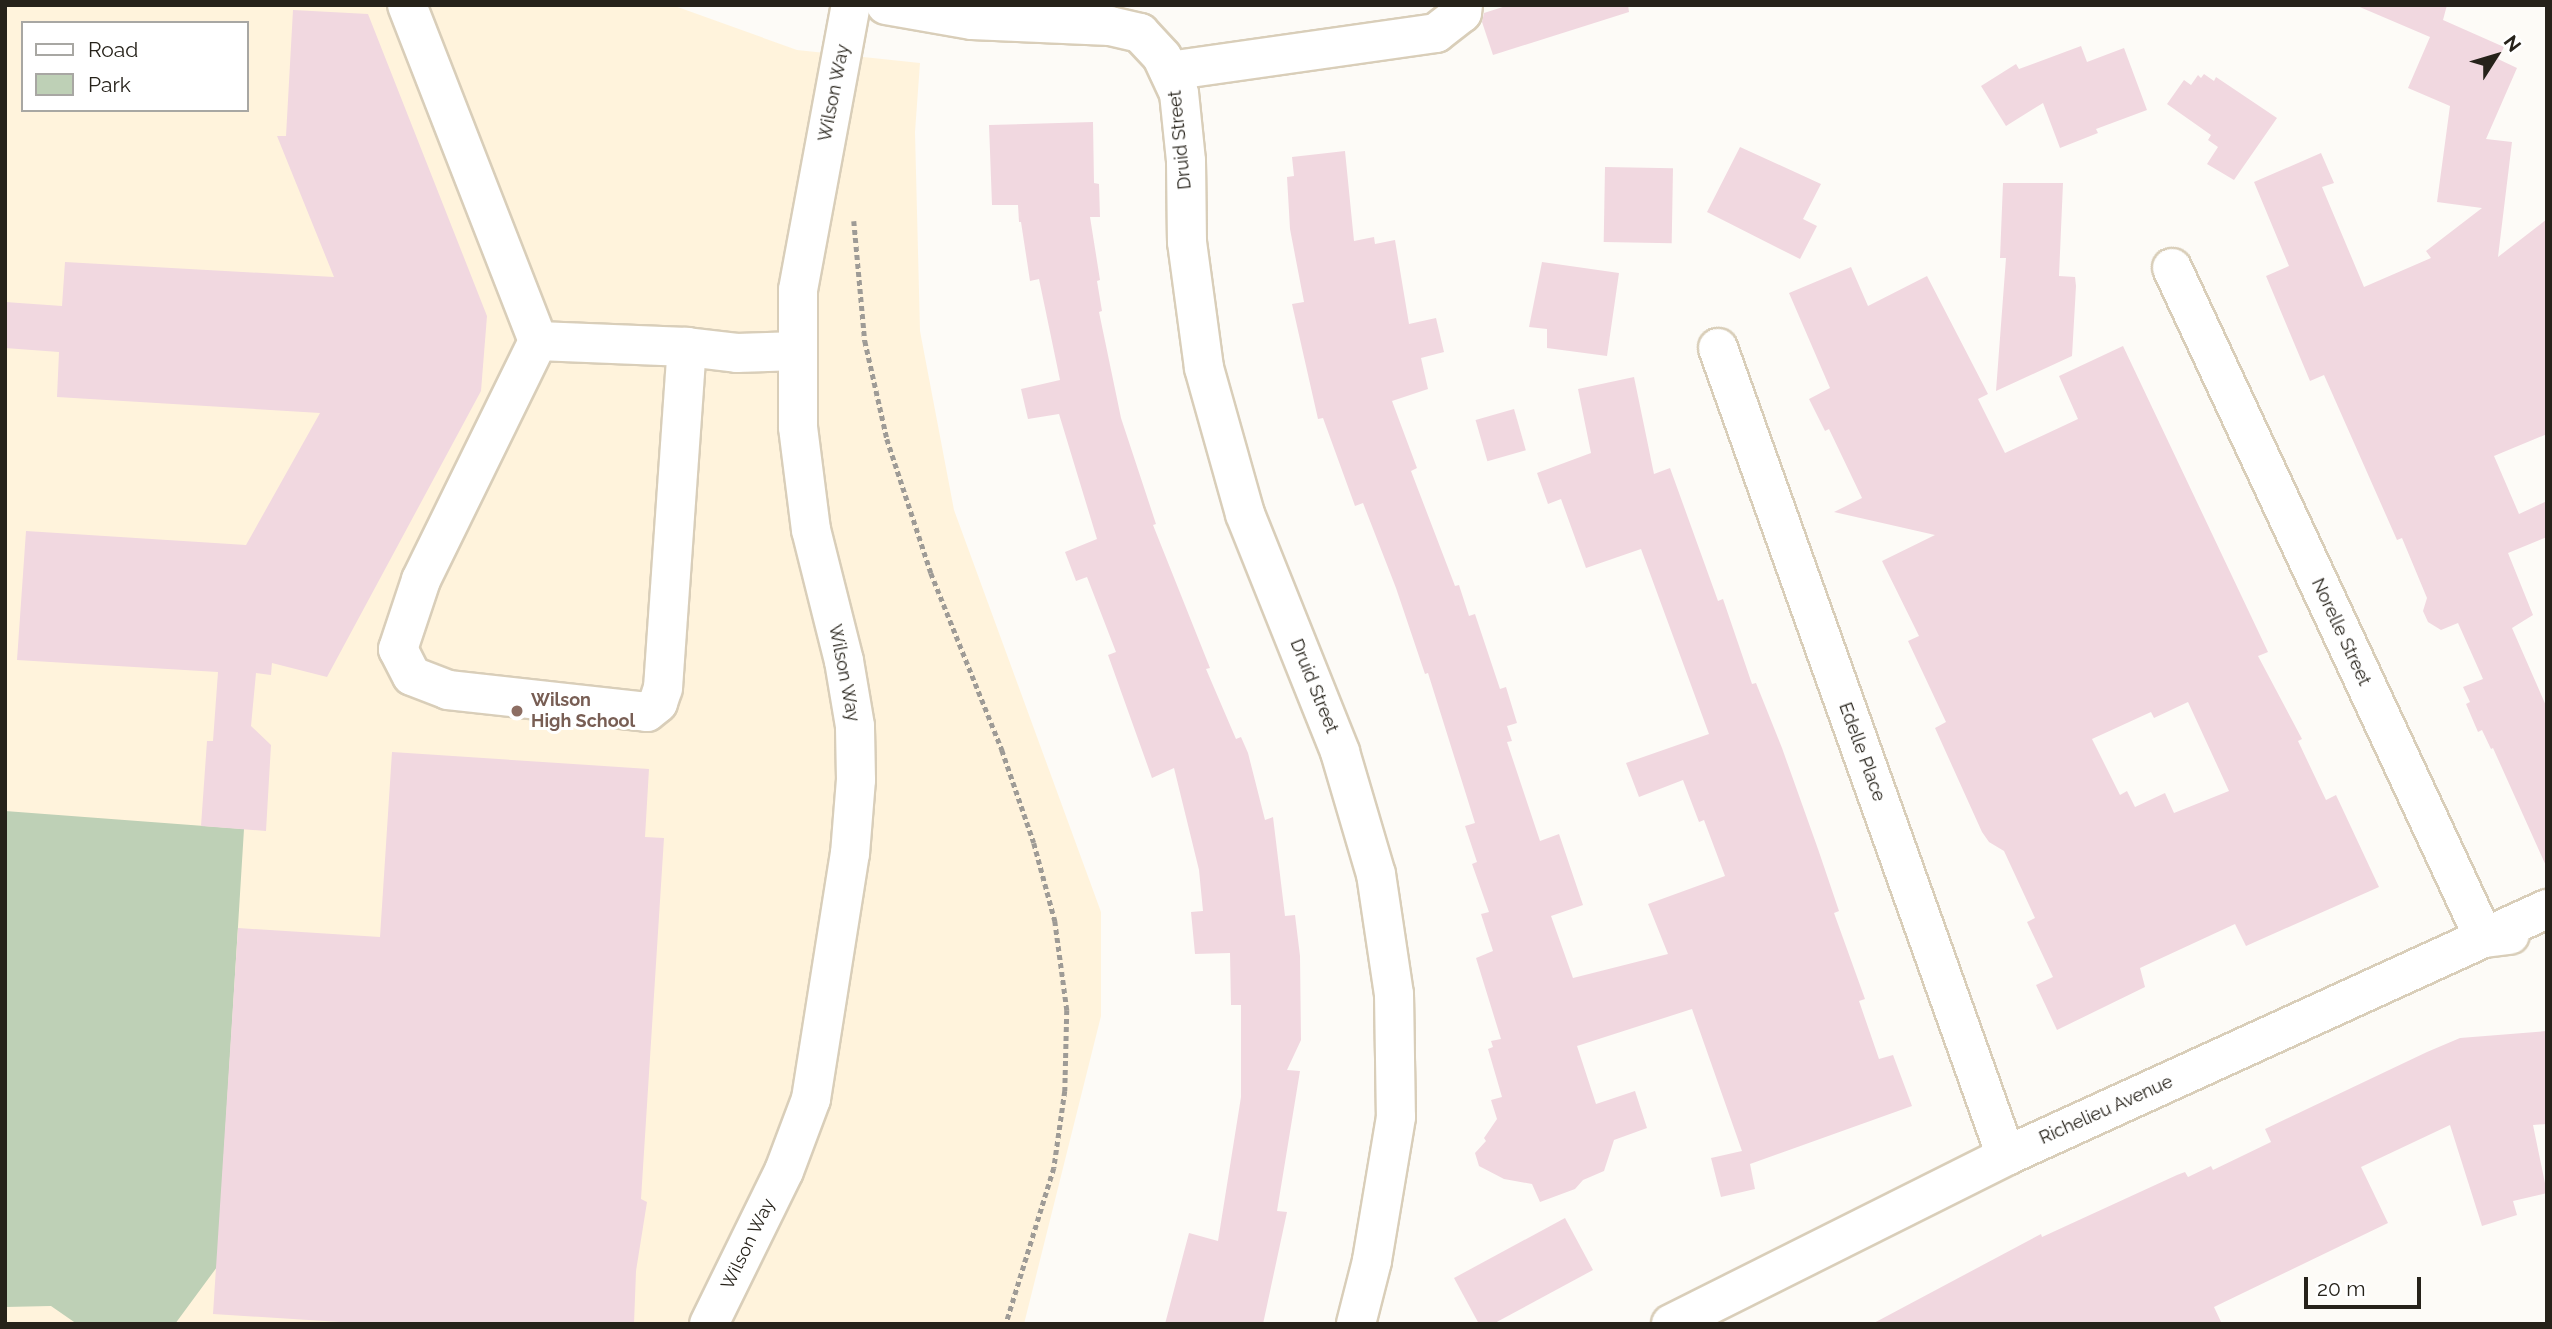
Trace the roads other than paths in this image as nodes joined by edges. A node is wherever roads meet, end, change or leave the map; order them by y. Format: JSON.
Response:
{"nodes":[{"id":1,"x":407,"y":5,"type":"edge"},
{"id":2,"x":851,"y":5,"type":"edge"},
{"id":3,"x":886,"y":5,"type":"edge"},
{"id":4,"x":1463,"y":5,"type":"edge"},
{"id":5,"x":1166,"y":64,"type":"junction"},
{"id":6,"x":2172,"y":268,"type":"dead end"},
{"id":7,"x":538,"y":341,"type":"junction"},
{"id":8,"x":687,"y":347,"type":"junction"},
{"id":9,"x":1718,"y":348,"type":"dead end"},
{"id":10,"x":798,"y":351,"type":"junction"},
{"id":11,"x":2547,"y":909,"type":"edge"},
{"id":12,"x":2547,"y":930,"type":"edge"},
{"id":13,"x":2484,"y":938,"type":"junction"},
{"id":14,"x":2006,"y":1156,"type":"junction"},
{"id":15,"x":709,"y":1324,"type":"edge"},
{"id":16,"x":1356,"y":1324,"type":"edge"},
{"id":17,"x":1671,"y":1324,"type":"edge"}],
"edges":[{"from":1,"to":7,"type":"street"},
{"from":2,"to":10,"type":"street","name":"Wilson Way"},
{"from":3,"to":5,"type":"street"},
{"from":4,"to":5,"type":"street"},
{"from":5,"to":16,"type":"street","name":"Druid Street"},
{"from":6,"to":13,"type":"street","name":"Norelle Street"},
{"from":7,"to":8,"type":"street"},
{"from":7,"to":8,"type":"street"},
{"from":8,"to":10,"type":"street"},
{"from":9,"to":14,"type":"street","name":"Edelle Place"},
{"from":10,"to":15,"type":"street","name":"Wilson Way"},
{"from":11,"to":13,"type":"street","name":"Richelieu Avenue"},
{"from":12,"to":13,"type":"street"},
{"from":13,"to":14,"type":"street","name":"Richelieu Avenue"},
{"from":14,"to":17,"type":"street","name":"Richelieu Avenue"}]}
